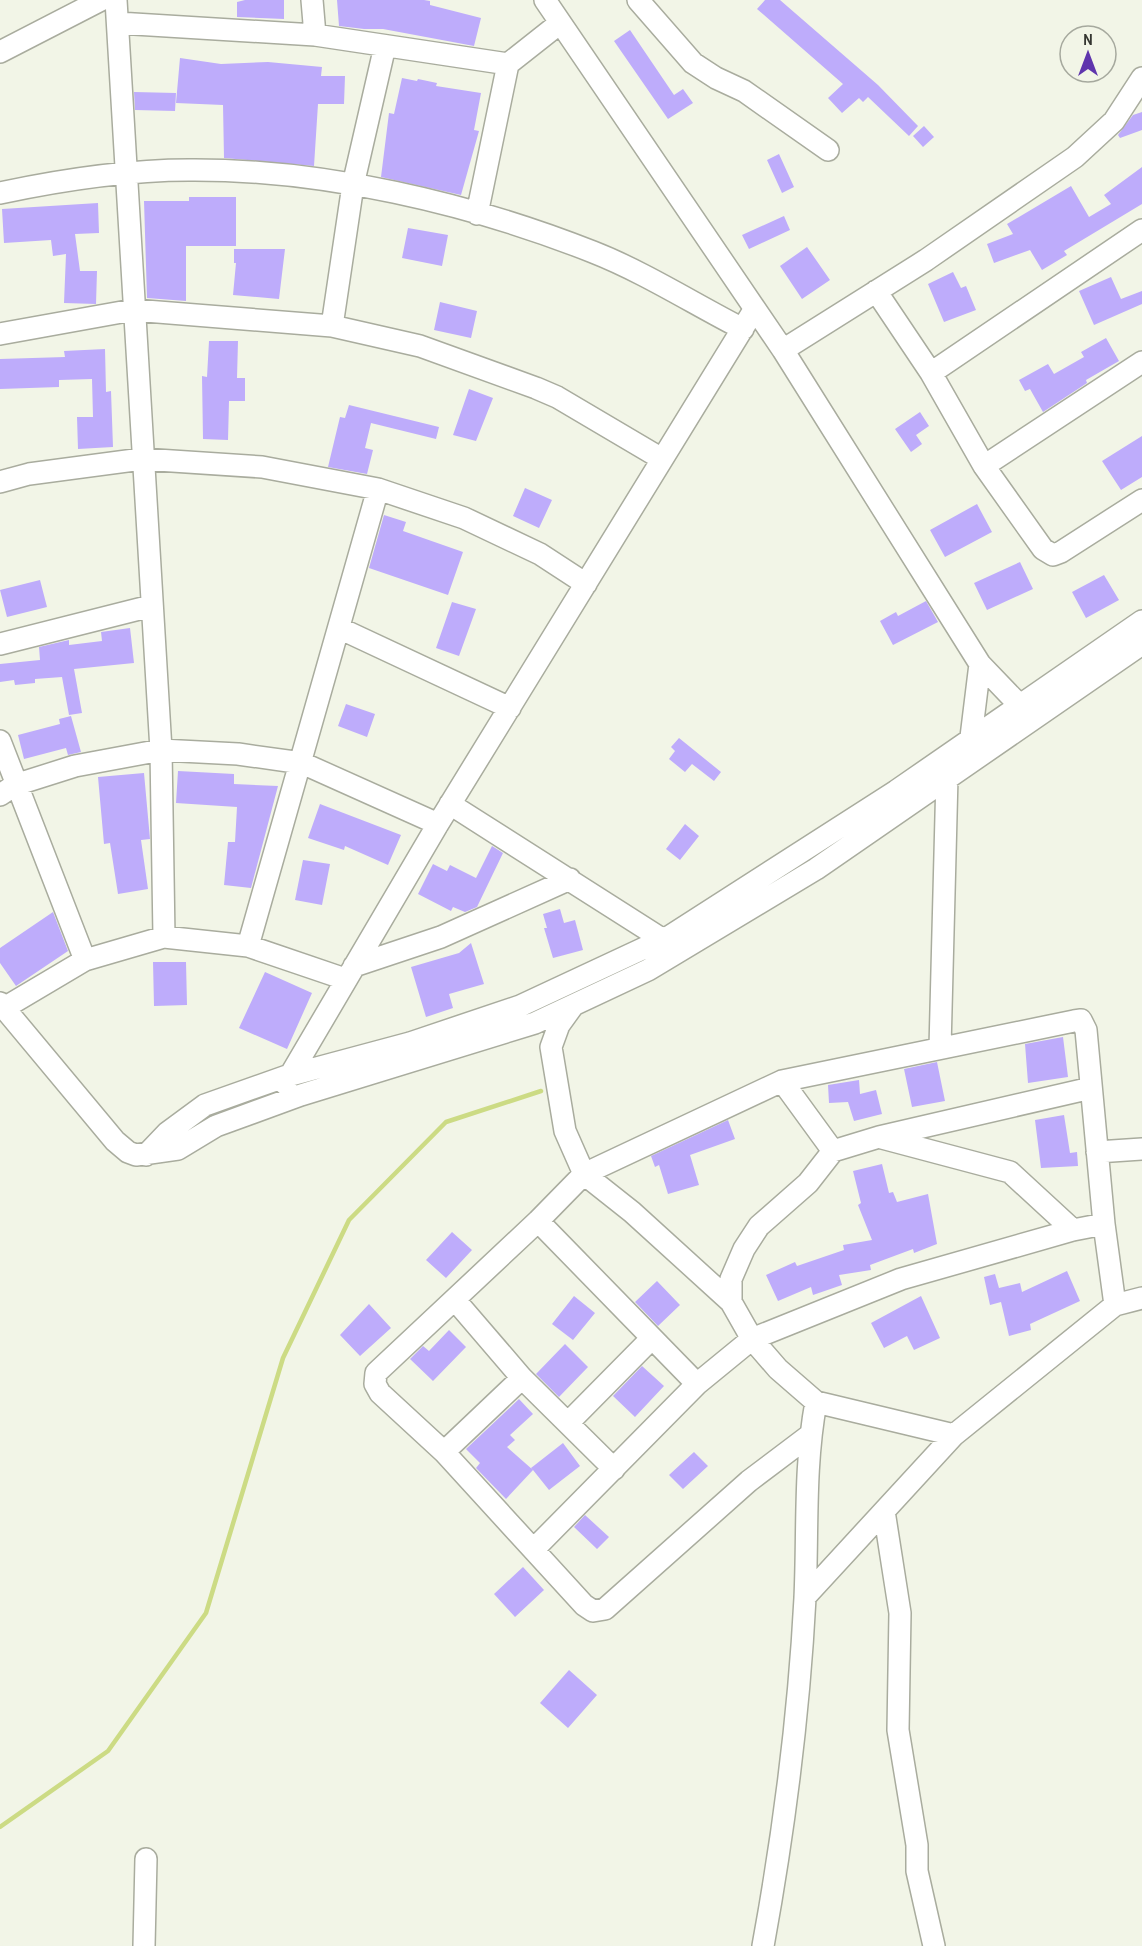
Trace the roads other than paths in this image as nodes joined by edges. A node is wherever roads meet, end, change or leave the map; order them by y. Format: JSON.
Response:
{"nodes":[{"id":1,"x":101,"y":0,"type":"edge"},
{"id":2,"x":116,"y":0,"type":"edge"},
{"id":3,"x":312,"y":0,"type":"edge"},
{"id":4,"x":545,"y":0,"type":"edge"},
{"id":5,"x":638,"y":0,"type":"edge"},
{"id":6,"x":118,"y":23,"type":"junction"},
{"id":7,"x":560,"y":23,"type":"junction"},
{"id":8,"x":315,"y":35,"type":"junction"},
{"id":9,"x":385,"y":46,"type":"junction"},
{"id":10,"x":0,"y":52,"type":"edge"},
{"id":11,"x":508,"y":64,"type":"junction"},
{"id":12,"x":1142,"y":78,"type":"edge"},
{"id":13,"x":828,"y":150,"type":"dead end"},
{"id":14,"x":124,"y":174,"type":"junction"},
{"id":15,"x":353,"y":185,"type":"junction"},
{"id":16,"x":0,"y":194,"type":"edge"},
{"id":17,"x":477,"y":214,"type":"junction"},
{"id":18,"x":1142,"y":230,"type":"edge"},
{"id":19,"x":876,"y":291,"type":"junction"},
{"id":20,"x":133,"y":310,"type":"junction"},
{"id":21,"x":754,"y":310,"type":"junction"},
{"id":22,"x":332,"y":326,"type":"junction"},
{"id":23,"x":743,"y":328,"type":"junction"},
{"id":24,"x":0,"y":334,"type":"edge"},
{"id":25,"x":783,"y":350,"type":"junction"},
{"id":26,"x":1142,"y":362,"type":"edge"},
{"id":27,"x":930,"y":373,"type":"junction"},
{"id":28,"x":142,"y":459,"type":"junction"},
{"id":29,"x":662,"y":459,"type":"junction"},
{"id":30,"x":984,"y":466,"type":"junction"},
{"id":31,"x":0,"y":482,"type":"edge"},
{"id":32,"x":378,"y":489,"type":"junction"},
{"id":33,"x":1142,"y":500,"type":"edge"},
{"id":34,"x":586,"y":584,"type":"junction"},
{"id":35,"x":151,"y":606,"type":"junction"},
{"id":36,"x":1142,"y":621,"type":"edge"},
{"id":37,"x":339,"y":628,"type":"junction"},
{"id":38,"x":0,"y":644,"type":"edge"},
{"id":39,"x":1129,"y":645,"type":"edge"},
{"id":40,"x":980,"y":664,"type":"junction"},
{"id":41,"x":510,"y":708,"type":"junction"},
{"id":42,"x":1026,"y":712,"type":"junction"},
{"id":43,"x":971,"y":737,"type":"junction"},
{"id":44,"x":0,"y":741,"type":"edge"},
{"id":45,"x":161,"y":750,"type":"junction"},
{"id":46,"x":302,"y":763,"type":"junction"},
{"id":47,"x":947,"y":777,"type":"junction"},
{"id":48,"x":8,"y":790,"type":"edge"},
{"id":49,"x":901,"y":798,"type":"junction"},
{"id":50,"x":450,"y":804,"type":"junction"},
{"id":51,"x":438,"y":824,"type":"junction"},
{"id":52,"x":799,"y":855,"type":"junction"},
{"id":53,"x":811,"y":873,"type":"junction"},
{"id":54,"x":570,"y":879,"type":"junction"},
{"id":55,"x":700,"y":928,"type":"junction"},
{"id":56,"x":164,"y":938,"type":"junction"},
{"id":57,"x":662,"y":939,"type":"junction"},
{"id":58,"x":248,"y":946,"type":"junction"},
{"id":59,"x":85,"y":960,"type":"junction"},
{"id":60,"x":600,"y":969,"type":"junction"},
{"id":61,"x":350,"y":973,"type":"junction"},
{"id":62,"x":609,"y":988,"type":"junction"},
{"id":63,"x":2,"y":1005,"type":"edge"},
{"id":64,"x":573,"y":1006,"type":"junction"},
{"id":65,"x":940,"y":1048,"type":"junction"},
{"id":66,"x":287,"y":1076,"type":"junction"},
{"id":67,"x":782,"y":1081,"type":"junction"},
{"id":68,"x":1091,"y":1088,"type":"junction"},
{"id":69,"x":279,"y":1103,"type":"junction"},
{"id":70,"x":879,"y":1137,"type":"junction"},
{"id":71,"x":1142,"y":1149,"type":"edge"},
{"id":72,"x":832,"y":1151,"type":"junction"},
{"id":73,"x":1097,"y":1152,"type":"junction"},
{"id":74,"x":146,"y":1155,"type":"junction"},
{"id":75,"x":584,"y":1174,"type":"junction"},
{"id":76,"x":538,"y":1221,"type":"junction"},
{"id":77,"x":1104,"y":1224,"type":"junction"},
{"id":78,"x":1073,"y":1230,"type":"junction"},
{"id":79,"x":1142,"y":1298,"type":"edge"},
{"id":80,"x":455,"y":1300,"type":"junction"},
{"id":81,"x":732,"y":1302,"type":"junction"},
{"id":82,"x":1115,"y":1305,"type":"junction"},
{"id":83,"x":652,"y":1338,"type":"junction"},
{"id":84,"x":752,"y":1339,"type":"junction"},
{"id":85,"x":522,"y":1378,"type":"junction"},
{"id":86,"x":697,"y":1384,"type":"junction"},
{"id":87,"x":816,"y":1402,"type":"junction"},
{"id":88,"x":568,"y":1424,"type":"junction"},
{"id":89,"x":810,"y":1435,"type":"junction"},
{"id":90,"x":954,"y":1435,"type":"junction"},
{"id":91,"x":444,"y":1452,"type":"junction"},
{"id":92,"x":614,"y":1468,"type":"junction"},
{"id":93,"x":884,"y":1511,"type":"junction"},
{"id":94,"x":535,"y":1548,"type":"junction"},
{"id":95,"x":805,"y":1598,"type":"junction"},
{"id":96,"x":146,"y":1859,"type":"dead end"},
{"id":97,"x":144,"y":1946,"type":"edge"},
{"id":98,"x":763,"y":1946,"type":"edge"},
{"id":99,"x":934,"y":1946,"type":"edge"}],
"edges":[{"from":1,"to":10,"type":"street"},
{"from":2,"to":6,"type":"street"},
{"from":3,"to":8,"type":"street"},
{"from":4,"to":7,"type":"street"},
{"from":5,"to":13,"type":"street"},
{"from":6,"to":8,"type":"street"},
{"from":6,"to":14,"type":"street"},
{"from":7,"to":11,"type":"street"},
{"from":7,"to":21,"type":"street"},
{"from":8,"to":9,"type":"street"},
{"from":9,"to":11,"type":"street"},
{"from":9,"to":15,"type":"street"},
{"from":11,"to":17,"type":"street"},
{"from":12,"to":19,"type":"street"},
{"from":14,"to":15,"type":"street"},
{"from":14,"to":16,"type":"street"},
{"from":14,"to":20,"type":"street"},
{"from":15,"to":17,"type":"street"},
{"from":15,"to":22,"type":"street"},
{"from":17,"to":23,"type":"street"},
{"from":18,"to":27,"type":"street"},
{"from":19,"to":25,"type":"street"},
{"from":19,"to":27,"type":"street"},
{"from":20,"to":22,"type":"street"},
{"from":20,"to":24,"type":"street"},
{"from":20,"to":28,"type":"street"},
{"from":21,"to":23,"type":"street"},
{"from":21,"to":25,"type":"street"},
{"from":22,"to":29,"type":"street"},
{"from":23,"to":29,"type":"street"},
{"from":25,"to":40,"type":"street"},
{"from":26,"to":30,"type":"street"},
{"from":27,"to":30,"type":"street"},
{"from":28,"to":31,"type":"street"},
{"from":28,"to":32,"type":"street"},
{"from":28,"to":35,"type":"street"},
{"from":29,"to":34,"type":"street"},
{"from":30,"to":33,"type":"street"},
{"from":32,"to":34,"type":"street"},
{"from":32,"to":37,"type":"street"},
{"from":34,"to":41,"type":"street"},
{"from":35,"to":38,"type":"street"},
{"from":35,"to":45,"type":"street"},
{"from":36,"to":39,"type":"street"},
{"from":37,"to":41,"type":"street"},
{"from":37,"to":46,"type":"street"},
{"from":39,"to":42,"type":"street"},
{"from":40,"to":42,"type":"street"},
{"from":40,"to":43,"type":"street"},
{"from":41,"to":50,"type":"street"},
{"from":42,"to":43,"type":"street"},
{"from":42,"to":47,"type":"street"},
{"from":43,"to":49,"type":"street"},
{"from":44,"to":48,"type":"street"},
{"from":45,"to":46,"type":"street"},
{"from":45,"to":48,"type":"street"},
{"from":45,"to":56,"type":"street"},
{"from":46,"to":51,"type":"street"},
{"from":46,"to":58,"type":"street"},
{"from":47,"to":49,"type":"street"},
{"from":47,"to":65,"type":"street"},
{"from":48,"to":59,"type":"street"},
{"from":49,"to":52,"type":"street"},
{"from":49,"to":53,"type":"street"},
{"from":50,"to":51,"type":"street"},
{"from":50,"to":54,"type":"street"},
{"from":51,"to":61,"type":"street"},
{"from":52,"to":53,"type":"street"},
{"from":52,"to":55,"type":"street"},
{"from":53,"to":55,"type":"street"},
{"from":54,"to":57,"type":"street"},
{"from":54,"to":61,"type":"street"},
{"from":55,"to":57,"type":"street"},
{"from":55,"to":62,"type":"street"},
{"from":56,"to":58,"type":"street"},
{"from":56,"to":59,"type":"street"},
{"from":57,"to":60,"type":"street"},
{"from":58,"to":61,"type":"street"},
{"from":59,"to":63,"type":"street"},
{"from":60,"to":62,"type":"street"},
{"from":60,"to":66,"type":"street"},
{"from":61,"to":66,"type":"street"},
{"from":62,"to":64,"type":"street"},
{"from":63,"to":74,"type":"street"},
{"from":64,"to":69,"type":"street"},
{"from":64,"to":75,"type":"street"},
{"from":65,"to":67,"type":"street"},
{"from":65,"to":68,"type":"street"},
{"from":66,"to":69,"type":"street"},
{"from":66,"to":74,"type":"street"},
{"from":67,"to":72,"type":"street"},
{"from":67,"to":75,"type":"street"},
{"from":68,"to":70,"type":"street"},
{"from":68,"to":73,"type":"street"},
{"from":69,"to":74,"type":"street"},
{"from":70,"to":72,"type":"street"},
{"from":70,"to":78,"type":"street"},
{"from":71,"to":73,"type":"street"},
{"from":72,"to":81,"type":"street"},
{"from":73,"to":77,"type":"street"},
{"from":75,"to":76,"type":"street"},
{"from":75,"to":81,"type":"street"},
{"from":76,"to":80,"type":"street"},
{"from":76,"to":83,"type":"street"},
{"from":77,"to":78,"type":"street"},
{"from":77,"to":82,"type":"street"},
{"from":78,"to":84,"type":"street"},
{"from":79,"to":82,"type":"street"},
{"from":80,"to":85,"type":"street"},
{"from":80,"to":91,"type":"street"},
{"from":81,"to":84,"type":"street"},
{"from":82,"to":90,"type":"street"},
{"from":83,"to":86,"type":"street"},
{"from":83,"to":88,"type":"street"},
{"from":84,"to":86,"type":"street"},
{"from":84,"to":87,"type":"street"},
{"from":85,"to":88,"type":"street"},
{"from":85,"to":91,"type":"street"},
{"from":86,"to":92,"type":"street"},
{"from":87,"to":89,"type":"street"},
{"from":87,"to":90,"type":"street"},
{"from":88,"to":92,"type":"street"},
{"from":89,"to":94,"type":"street"},
{"from":89,"to":95,"type":"street"},
{"from":90,"to":93,"type":"street"},
{"from":91,"to":94,"type":"street"},
{"from":92,"to":94,"type":"street"},
{"from":93,"to":95,"type":"street"},
{"from":93,"to":99,"type":"street"},
{"from":95,"to":98,"type":"street"},
{"from":96,"to":97,"type":"street"}]}
